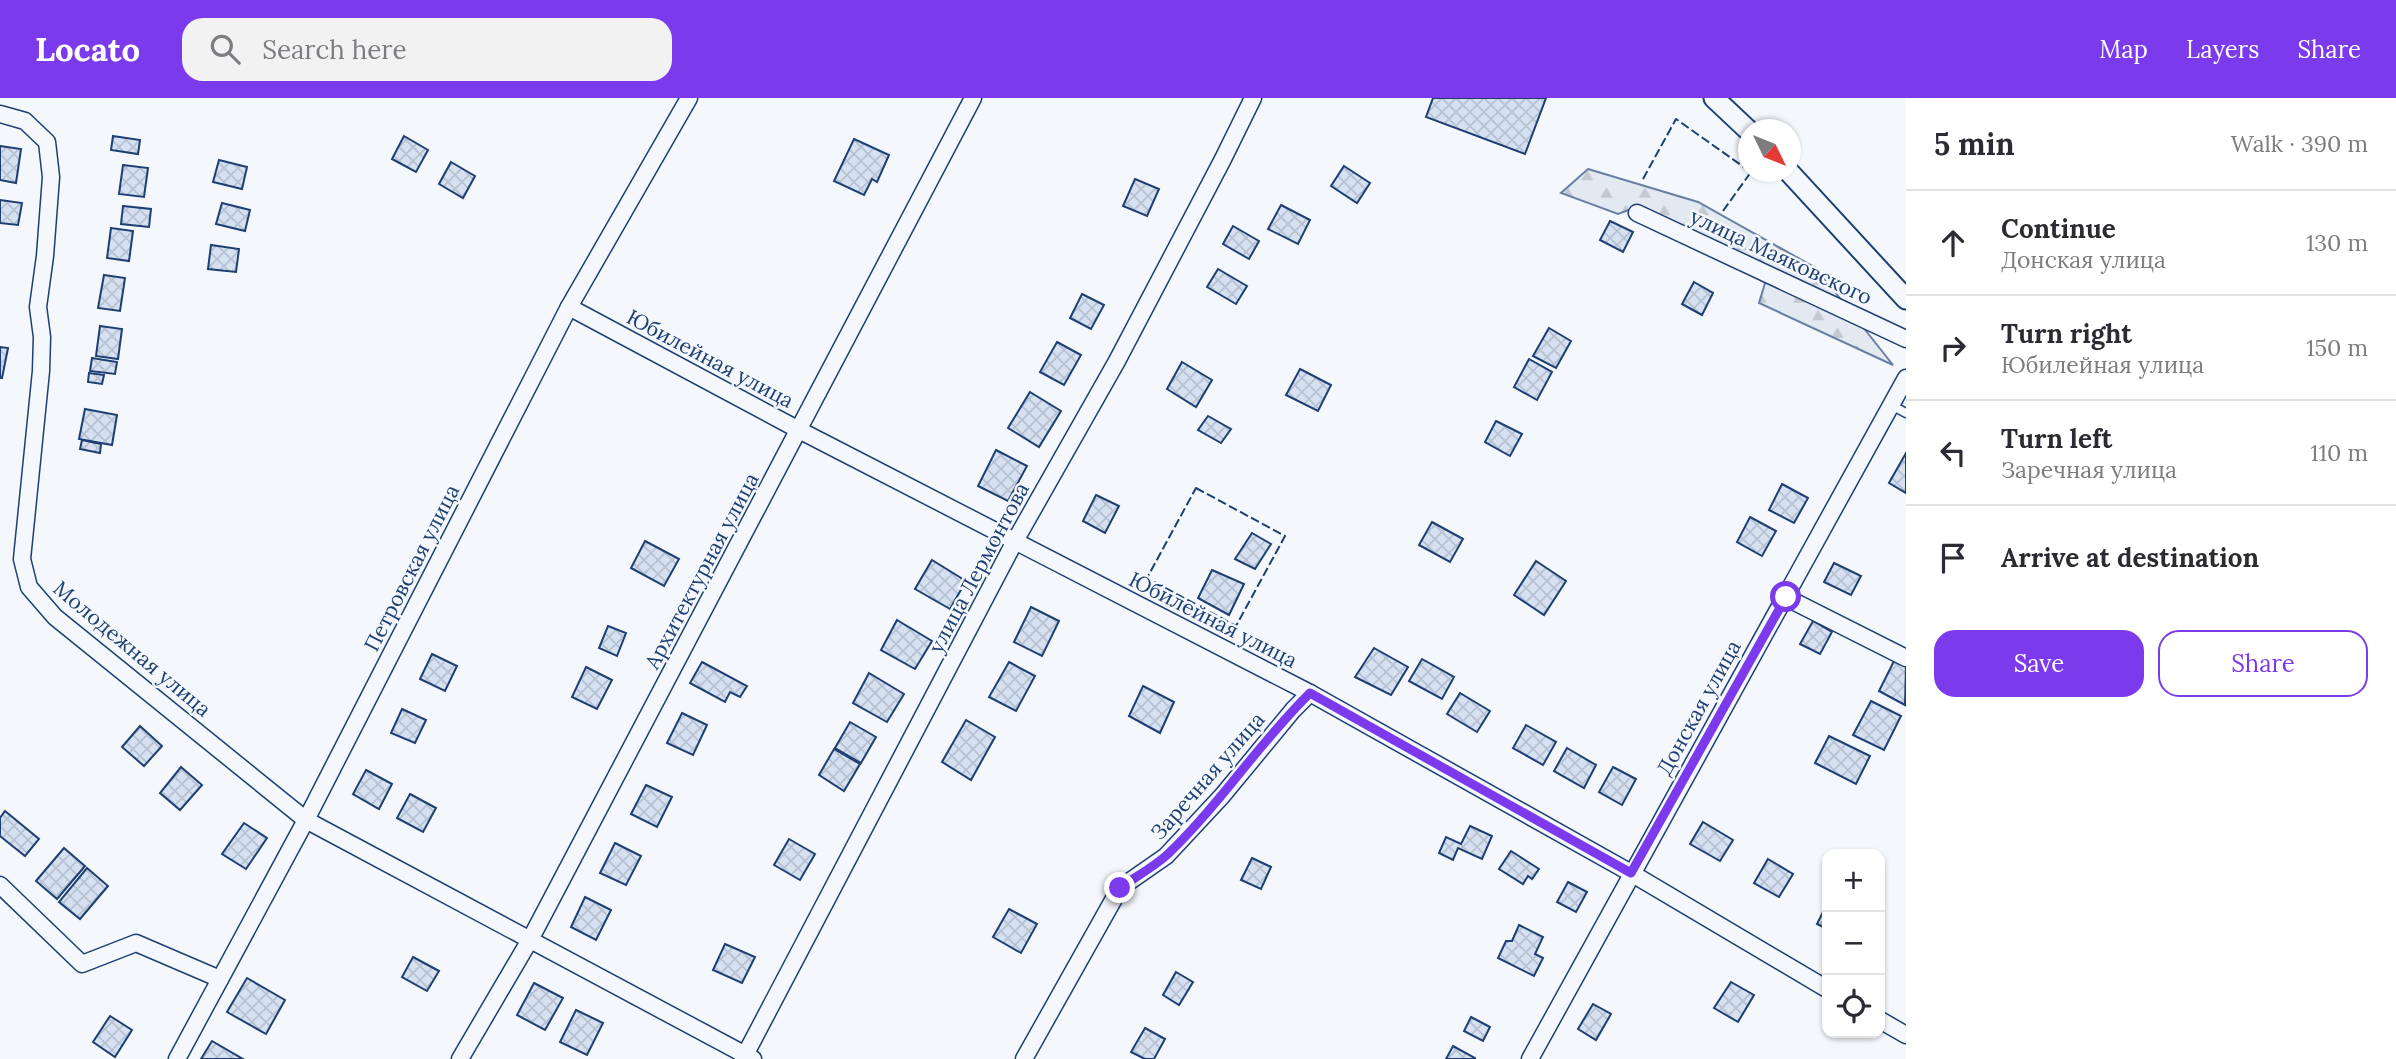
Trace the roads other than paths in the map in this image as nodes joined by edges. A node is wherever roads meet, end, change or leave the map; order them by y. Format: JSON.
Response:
{"nodes":[{"id":1,"x":689,"y":98,"type":"edge"},
{"id":2,"x":974,"y":98,"type":"edge"},
{"id":3,"x":1253,"y":98,"type":"edge"},
{"id":4,"x":1714,"y":98,"type":"edge"},
{"id":5,"x":0,"y":114,"type":"edge"},
{"id":6,"x":1738,"y":121,"type":"edge"},
{"id":7,"x":1797,"y":182,"type":"edge"},
{"id":8,"x":1637,"y":213,"type":"dead end"},
{"id":9,"x":1906,"y":299,"type":"edge"},
{"id":10,"x":569,"y":307,"type":"junction"},
{"id":11,"x":1906,"y":339,"type":"edge"},
{"id":12,"x":1906,"y":378,"type":"edge"},
{"id":13,"x":1891,"y":405,"type":"junction"},
{"id":14,"x":1906,"y":413,"type":"edge"},
{"id":15,"x":799,"y":430,"type":"junction"},
{"id":16,"x":1015,"y":541,"type":"junction"},
{"id":17,"x":1786,"y":597,"type":"junction"},
{"id":18,"x":1906,"y":658,"type":"edge"},
{"id":19,"x":1310,"y":693,"type":"junction"},
{"id":20,"x":306,"y":820,"type":"junction"},
{"id":21,"x":1631,"y":873,"type":"junction"},
{"id":22,"x":0,"y":885,"type":"edge"},
{"id":23,"x":531,"y":939,"type":"junction"},
{"id":24,"x":220,"y":979,"type":"junction"},
{"id":25,"x":1822,"y":986,"type":"edge"},
{"id":26,"x":1885,"y":1023,"type":"edge"},
{"id":27,"x":1906,"y":1035,"type":"edge"},
{"id":28,"x":747,"y":1058,"type":"edge"},
{"id":29,"x":177,"y":1059,"type":"edge"},
{"id":30,"x":460,"y":1059,"type":"edge"},
{"id":31,"x":1024,"y":1059,"type":"edge"},
{"id":32,"x":1530,"y":1059,"type":"edge"}],
"edges":[{"from":1,"to":10,"type":"street","name":"Петровская улица"},
{"from":2,"to":15,"type":"street","name":"Архитектурная улица"},
{"from":3,"to":16,"type":"street","name":"улица Лермонтова"},
{"from":4,"to":6,"type":"street"},
{"from":5,"to":20,"type":"street","name":"Молодежная улица"},
{"from":7,"to":9,"type":"street"},
{"from":8,"to":11,"type":"street","name":"улица Маяковского"},
{"from":10,"to":15,"type":"street","name":"Юбилейная улица"},
{"from":10,"to":20,"type":"street","name":"Петровская улица"},
{"from":12,"to":13,"type":"street","name":"Донская улица"},
{"from":13,"to":14,"type":"lane"},
{"from":13,"to":17,"type":"street","name":"Донская улица"},
{"from":15,"to":16,"type":"street","name":"Юбилейная улица"},
{"from":15,"to":23,"type":"street","name":"Архитектурная улица"},
{"from":16,"to":19,"type":"street","name":"Юбилейная улица"},
{"from":16,"to":28,"type":"street","name":"улица Лермонтова"},
{"from":17,"to":18,"type":"street"},
{"from":17,"to":21,"type":"street","name":"Донская улица"},
{"from":19,"to":21,"type":"street","name":"Юбилейная улица"},
{"from":19,"to":31,"type":"street","name":"Заречная улица"},
{"from":20,"to":23,"type":"street","name":"Молодежная улица"},
{"from":20,"to":24,"type":"street","name":"Петровская улица"},
{"from":21,"to":25,"type":"street","name":"Юбилейная улица"},
{"from":21,"to":32,"type":"street","name":"Донская улица"},
{"from":22,"to":24,"type":"street"},
{"from":23,"to":28,"type":"street","name":"Молодежная улица"},
{"from":23,"to":30,"type":"street","name":"Архитектурная улица"},
{"from":24,"to":29,"type":"street","name":"Петровская улица"},
{"from":26,"to":27,"type":"street"}]}
